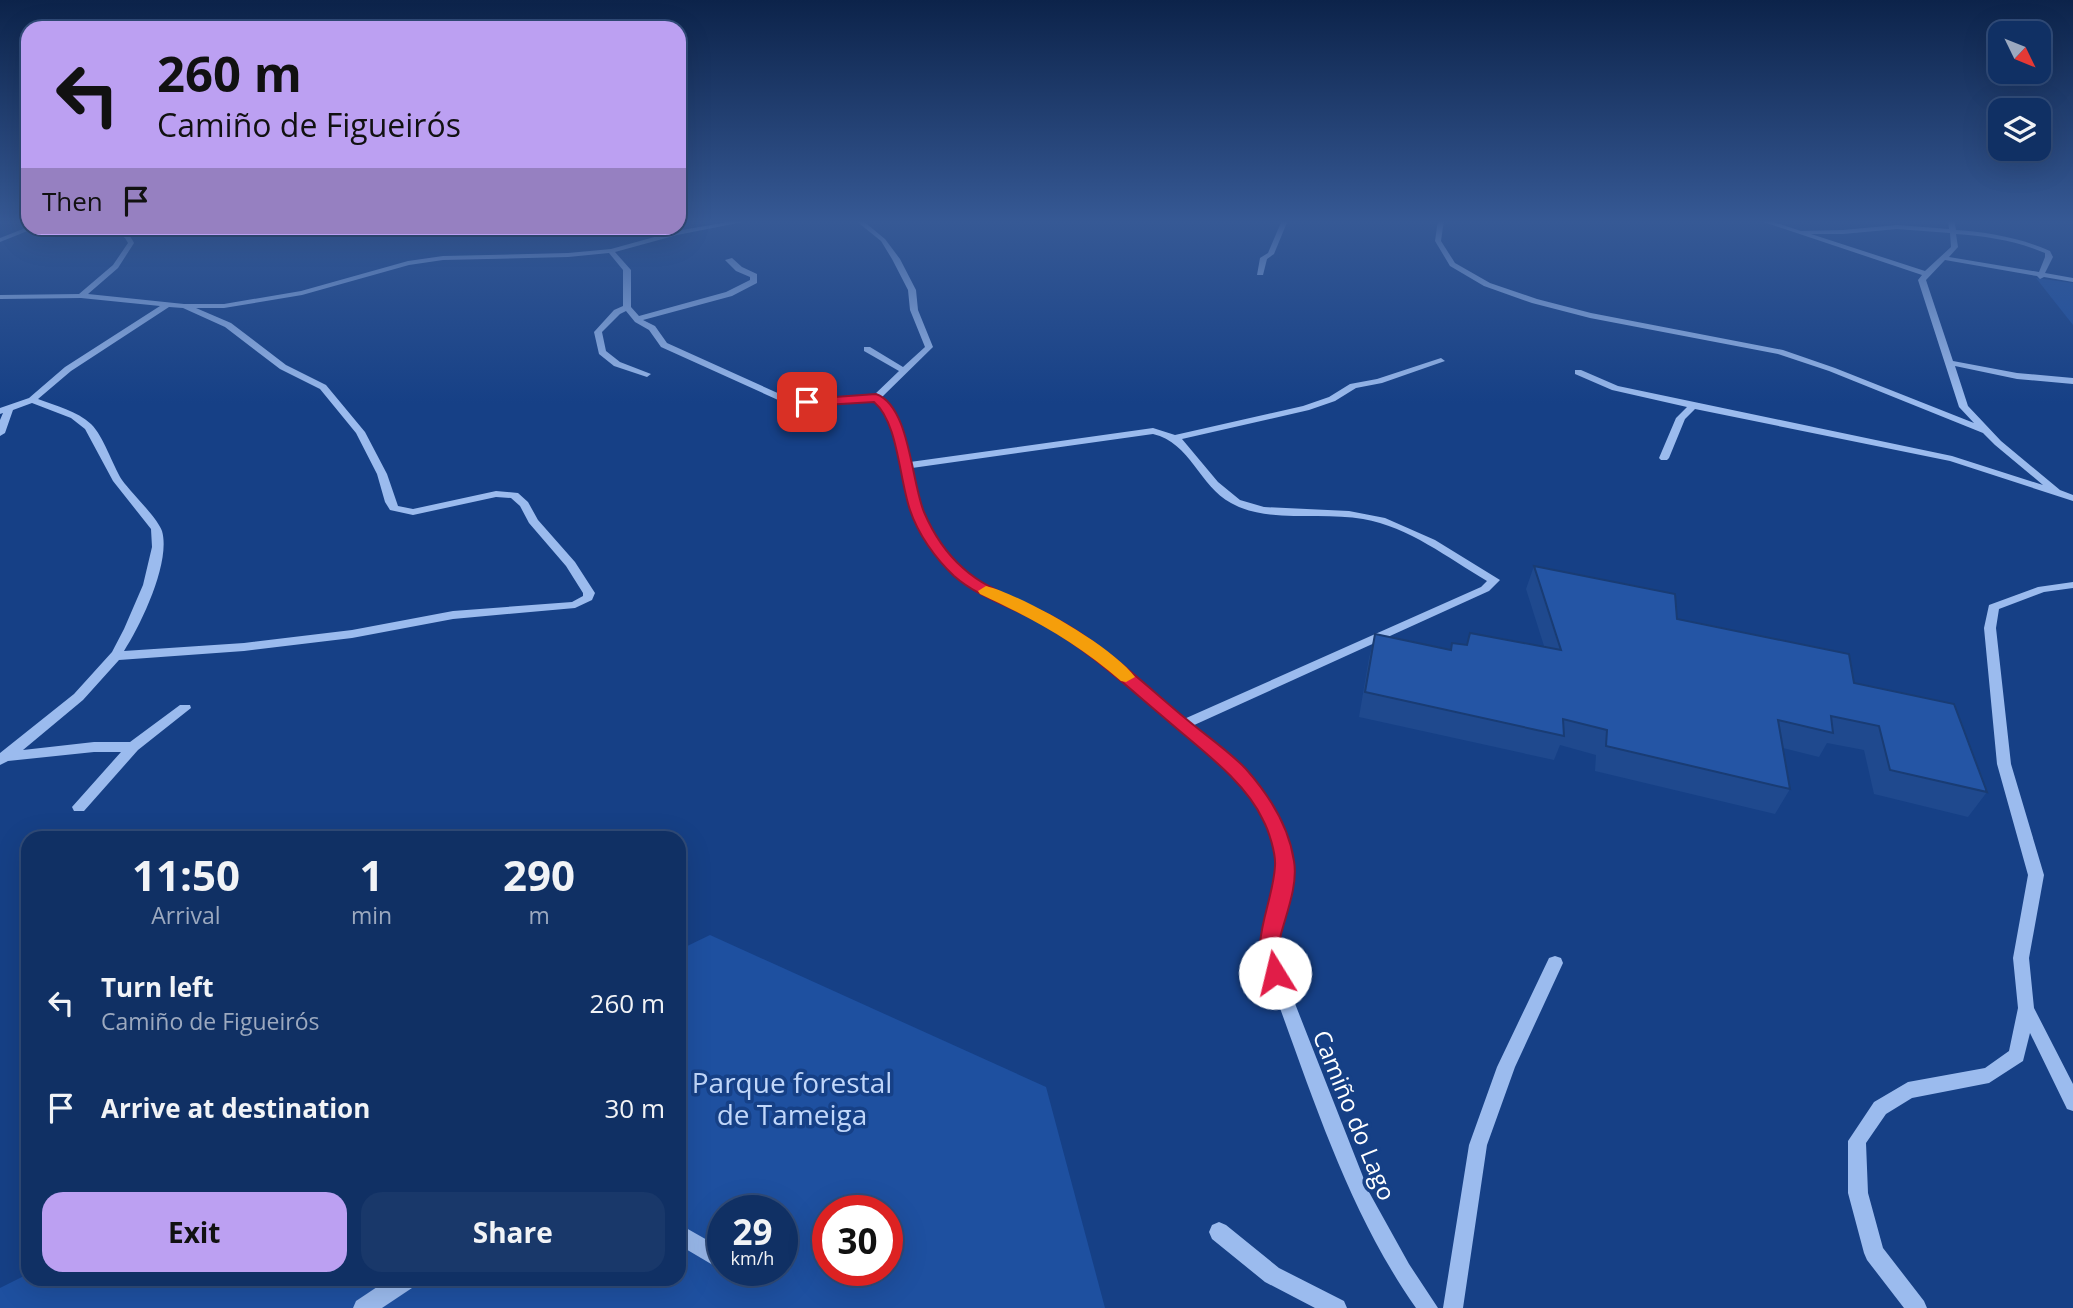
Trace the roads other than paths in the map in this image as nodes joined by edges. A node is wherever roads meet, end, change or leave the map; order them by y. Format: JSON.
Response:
{"nodes":[{"id":1,"x":99,"y":281,"type":"edge"},
{"id":2,"x":341,"y":281,"type":"edge"},
{"id":3,"x":627,"y":281,"type":"edge"},
{"id":4,"x":754,"y":281,"type":"edge"},
{"id":5,"x":907,"y":281,"type":"edge"},
{"id":6,"x":1481,"y":281,"type":"edge"},
{"id":7,"x":1924,"y":281,"type":"edge"},
{"id":8,"x":81,"y":296,"type":"junction"},
{"id":9,"x":0,"y":297,"type":"edge"},
{"id":10,"x":167,"y":305,"type":"junction"},
{"id":11,"x":184,"y":306,"type":"junction"},
{"id":12,"x":627,"y":307,"type":"junction"},
{"id":13,"x":637,"y":319,"type":"junction"},
{"id":14,"x":867,"y":349,"type":"dead end"},
{"id":15,"x":1441,"y":361,"type":"dead end"},
{"id":16,"x":1950,"y":363,"type":"junction"},
{"id":17,"x":904,"y":371,"type":"junction"},
{"id":18,"x":1578,"y":372,"type":"dead end"},
{"id":19,"x":647,"y":374,"type":"dead end"},
{"id":20,"x":2073,"y":382,"type":"edge"},
{"id":21,"x":876,"y":398,"type":"junction"},
{"id":22,"x":32,"y":400,"type":"junction"},
{"id":23,"x":1693,"y":406,"type":"junction"},
{"id":24,"x":5,"y":410,"type":"edge"},
{"id":25,"x":1984,"y":430,"type":"junction"},
{"id":26,"x":0,"y":433,"type":"edge"},
{"id":27,"x":1175,"y":438,"type":"junction"},
{"id":28,"x":1664,"y":458,"type":"dead end"},
{"id":29,"x":906,"y":466,"type":"junction"},
{"id":30,"x":2068,"y":497,"type":"edge"},
{"id":31,"x":2073,"y":504,"type":"edge"},
{"id":32,"x":2073,"y":585,"type":"edge"},
{"id":33,"x":116,"y":656,"type":"junction"},
{"id":34,"x":185,"y":708,"type":"dead end"},
{"id":35,"x":1183,"y":725,"type":"junction"},
{"id":36,"x":133,"y":747,"type":"junction"},
{"id":37,"x":3,"y":758,"type":"edge"},
{"id":38,"x":79,"y":807,"type":"dead end"},
{"id":39,"x":1555,"y":963,"type":"dead end"},
{"id":40,"x":2026,"y":1008,"type":"junction"},
{"id":41,"x":2073,"y":1103,"type":"edge"},
{"id":42,"x":1219,"y":1232,"type":"dead end"},
{"id":43,"x":686,"y":1238,"type":"edge"},
{"id":44,"x":707,"y":1251,"type":"edge"},
{"id":45,"x":397,"y":1286,"type":"edge"},
{"id":46,"x":363,"y":1308,"type":"edge"},
{"id":47,"x":1338,"y":1308,"type":"edge"},
{"id":48,"x":1428,"y":1308,"type":"edge"},
{"id":49,"x":1453,"y":1308,"type":"edge"},
{"id":50,"x":1917,"y":1308,"type":"edge"}],
"edges":[{"from":1,"to":8,"type":"street"},
{"from":2,"to":11,"type":"street"},
{"from":3,"to":12,"type":"street"},
{"from":4,"to":13,"type":"street"},
{"from":5,"to":17,"type":"street"},
{"from":6,"to":25,"type":"street"},
{"from":7,"to":16,"type":"street"},
{"from":8,"to":9,"type":"street"},
{"from":8,"to":10,"type":"street"},
{"from":10,"to":11,"type":"street"},
{"from":10,"to":22,"type":"street"},
{"from":11,"to":33,"type":"street"},
{"from":12,"to":13,"type":"street"},
{"from":12,"to":19,"type":"street"},
{"from":13,"to":21,"type":"street"},
{"from":14,"to":17,"type":"street"},
{"from":15,"to":27,"type":"street"},
{"from":16,"to":20,"type":"street"},
{"from":16,"to":25,"type":"street"},
{"from":17,"to":21,"type":"street"},
{"from":18,"to":23,"type":"street"},
{"from":21,"to":29,"type":"street","name":"Camiño do Lago"},
{"from":22,"to":24,"type":"street"},
{"from":22,"to":33,"type":"street"},
{"from":23,"to":28,"type":"street"},
{"from":23,"to":30,"type":"street"},
{"from":24,"to":26,"type":"street"},
{"from":25,"to":30,"type":"street"},
{"from":27,"to":29,"type":"street"},
{"from":27,"to":35,"type":"street"},
{"from":29,"to":35,"type":"street","name":"Camiño do Lago"},
{"from":30,"to":31,"type":"street"},
{"from":32,"to":40,"type":"street"},
{"from":33,"to":37,"type":"street"},
{"from":34,"to":36,"type":"street"},
{"from":35,"to":48,"type":"street","name":"Camiño do Lago"},
{"from":36,"to":37,"type":"street"},
{"from":36,"to":38,"type":"street"},
{"from":39,"to":49,"type":"street"},
{"from":40,"to":41,"type":"street"},
{"from":40,"to":50,"type":"street"},
{"from":42,"to":47,"type":"street"},
{"from":43,"to":44,"type":"street"},
{"from":45,"to":46,"type":"street"}]}
